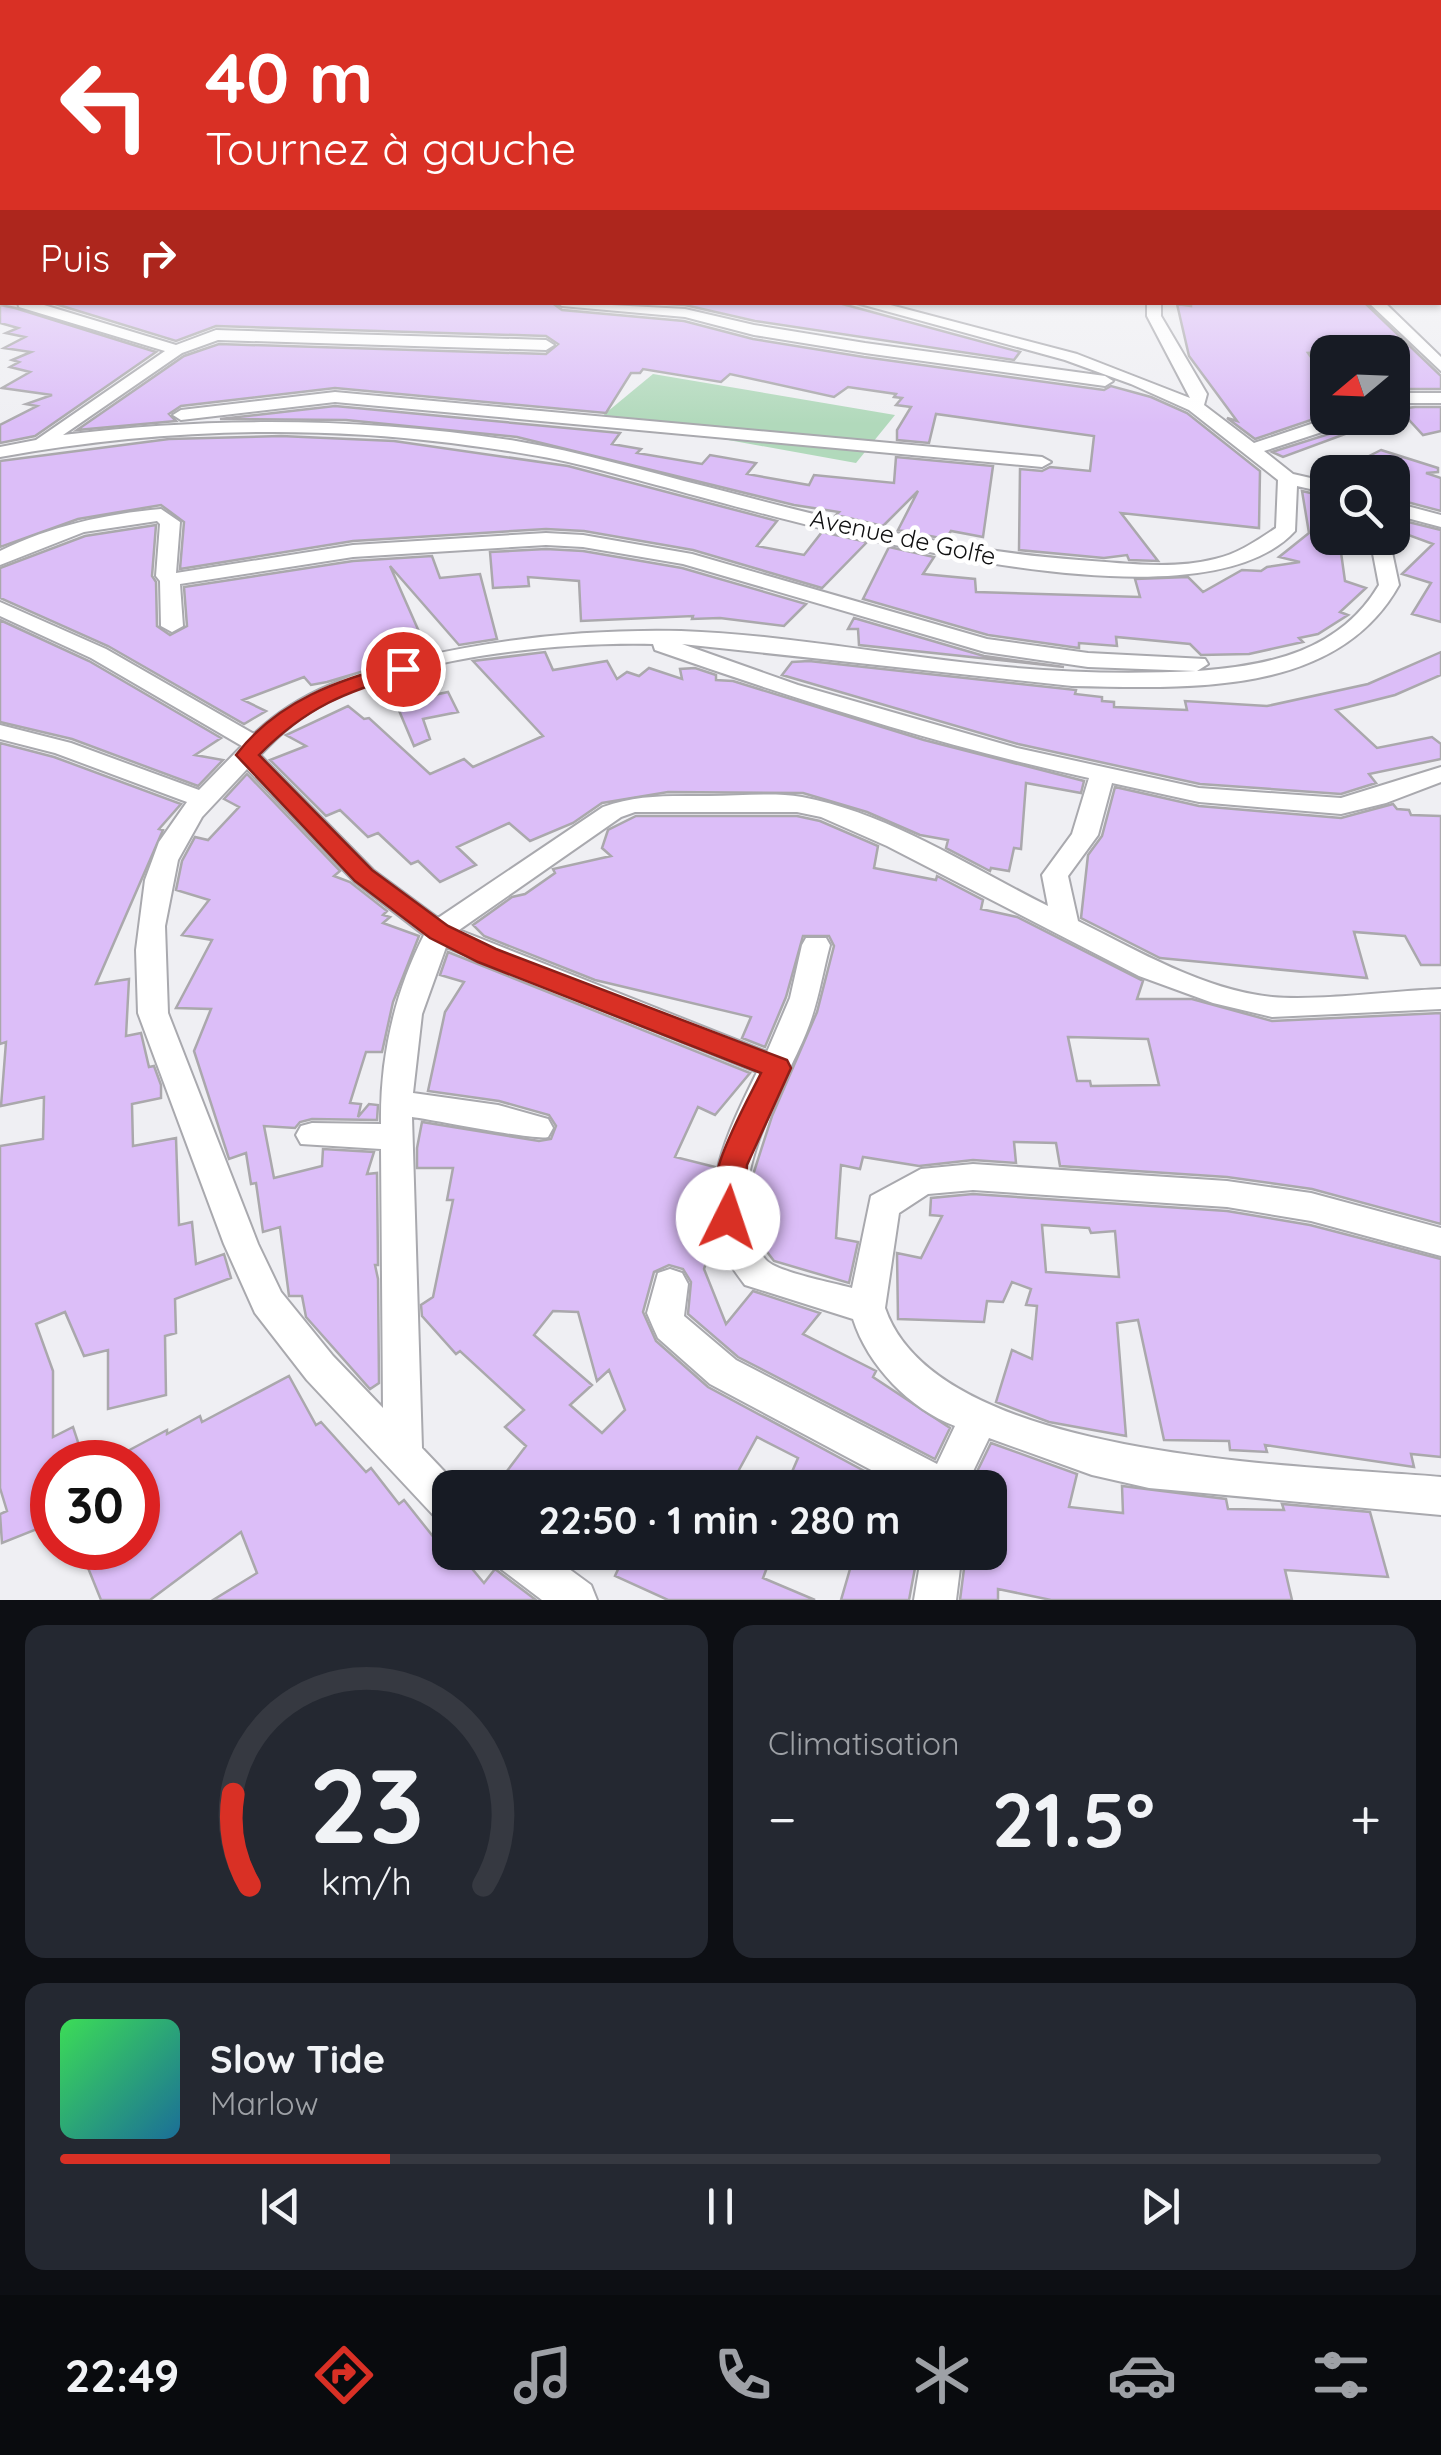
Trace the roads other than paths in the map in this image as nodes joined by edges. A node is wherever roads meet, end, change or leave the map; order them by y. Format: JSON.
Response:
{"nodes":[{"id":1,"x":27,"y":305,"type":"edge"},
{"id":2,"x":599,"y":305,"type":"edge"},
{"id":3,"x":872,"y":305,"type":"edge"},
{"id":4,"x":1154,"y":305,"type":"edge"},
{"id":5,"x":1378,"y":305,"type":"edge"},
{"id":6,"x":546,"y":345,"type":"dead end"},
{"id":7,"x":178,"y":350,"type":"junction"},
{"id":8,"x":1441,"y":366,"type":"edge"},
{"id":9,"x":1168,"y":396,"type":"junction"},
{"id":10,"x":1410,"y":398,"type":"edge"},
{"id":11,"x":1441,"y":398,"type":"edge"},
{"id":12,"x":1195,"y":406,"type":"junction"},
{"id":13,"x":1310,"y":430,"type":"edge"},
{"id":14,"x":56,"y":434,"type":"junction"},
{"id":15,"x":36,"y":444,"type":"junction"},
{"id":16,"x":1254,"y":449,"type":"junction"},
{"id":17,"x":0,"y":452,"type":"edge"},
{"id":18,"x":1042,"y":462,"type":"dead end"},
{"id":19,"x":1287,"y":478,"type":"junction"},
{"id":20,"x":1310,"y":484,"type":"edge"},
{"id":21,"x":1410,"y":514,"type":"edge"},
{"id":22,"x":1441,"y":524,"type":"edge"},
{"id":23,"x":1383,"y":555,"type":"edge"},
{"id":24,"x":0,"y":558,"type":"edge"},
{"id":25,"x":170,"y":580,"type":"junction"},
{"id":26,"x":0,"y":608,"type":"edge"},
{"id":27,"x":172,"y":626,"type":"dead end"},
{"id":28,"x":644,"y":637,"type":"junction"},
{"id":29,"x":1260,"y":672,"type":"junction"},
{"id":30,"x":0,"y":732,"type":"edge"},
{"id":31,"x":252,"y":750,"type":"junction"},
{"id":32,"x":1441,"y":774,"type":"edge"},
{"id":33,"x":1102,"y":777,"type":"junction"},
{"id":34,"x":204,"y":800,"type":"junction"},
{"id":35,"x":1066,"y":928,"type":"junction"},
{"id":36,"x":439,"y":932,"type":"junction"},
{"id":37,"x":816,"y":945,"type":"dead end"},
{"id":38,"x":1441,"y":999,"type":"edge"},
{"id":39,"x":777,"y":1068,"type":"junction"},
{"id":40,"x":396,"y":1103,"type":"junction"},
{"id":41,"x":537,"y":1128,"type":"dead end"},
{"id":42,"x":312,"y":1135,"type":"dead end"},
{"id":43,"x":397,"y":1137,"type":"junction"},
{"id":44,"x":1441,"y":1242,"type":"edge"},
{"id":45,"x":670,"y":1284,"type":"dead end"},
{"id":46,"x":867,"y":1308,"type":"junction"},
{"id":47,"x":979,"y":1418,"type":"junction"},
{"id":48,"x":403,"y":1455,"type":"junction"},
{"id":49,"x":914,"y":1470,"type":"edge"},
{"id":50,"x":951,"y":1470,"type":"edge"},
{"id":51,"x":432,"y":1486,"type":"edge"},
{"id":52,"x":1441,"y":1496,"type":"edge"},
{"id":53,"x":535,"y":1570,"type":"edge"},
{"id":54,"x":939,"y":1570,"type":"edge"},
{"id":55,"x":576,"y":1600,"type":"edge"},
{"id":56,"x":935,"y":1600,"type":"edge"}],
"edges":[{"from":1,"to":7,"type":"street"},
{"from":2,"to":9,"type":"street"},
{"from":3,"to":9,"type":"street"},
{"from":4,"to":12,"type":"street"},
{"from":5,"to":8,"type":"street"},
{"from":6,"to":7,"type":"street"},
{"from":7,"to":14,"type":"street"},
{"from":9,"to":12,"type":"street"},
{"from":10,"to":11,"type":"street"},
{"from":12,"to":16,"type":"street"},
{"from":13,"to":16,"type":"street"},
{"from":14,"to":15,"type":"street"},
{"from":14,"to":18,"type":"street"},
{"from":15,"to":17,"type":"street","name":"Avenue de Golfe"},
{"from":15,"to":19,"type":"street","name":"Avenue de Golfe"},
{"from":16,"to":19,"type":"street"},
{"from":19,"to":20,"type":"street"},
{"from":21,"to":22,"type":"street"},
{"from":23,"to":29,"type":"street"},
{"from":24,"to":25,"type":"street"},
{"from":25,"to":27,"type":"street"},
{"from":25,"to":29,"type":"street"},
{"from":26,"to":31,"type":"street"},
{"from":28,"to":29,"type":"street"},
{"from":28,"to":31,"type":"street"},
{"from":28,"to":33,"type":"street"},
{"from":30,"to":34,"type":"street"},
{"from":31,"to":34,"type":"street"},
{"from":31,"to":36,"type":"street"},
{"from":32,"to":33,"type":"street"},
{"from":33,"to":35,"type":"street"},
{"from":34,"to":48,"type":"street"},
{"from":35,"to":36,"type":"street"},
{"from":35,"to":38,"type":"street"},
{"from":36,"to":39,"type":"street"},
{"from":36,"to":40,"type":"street"},
{"from":37,"to":39,"type":"street"},
{"from":39,"to":46,"type":"street"},
{"from":40,"to":41,"type":"street"},
{"from":40,"to":43,"type":"street"},
{"from":42,"to":43,"type":"street"},
{"from":43,"to":48,"type":"street"},
{"from":44,"to":46,"type":"street"},
{"from":45,"to":49,"type":"street"},
{"from":46,"to":47,"type":"street"},
{"from":47,"to":50,"type":"street"},
{"from":47,"to":52,"type":"street"},
{"from":48,"to":51,"type":"street"},
{"from":53,"to":55,"type":"street"},
{"from":54,"to":56,"type":"street"}]}
